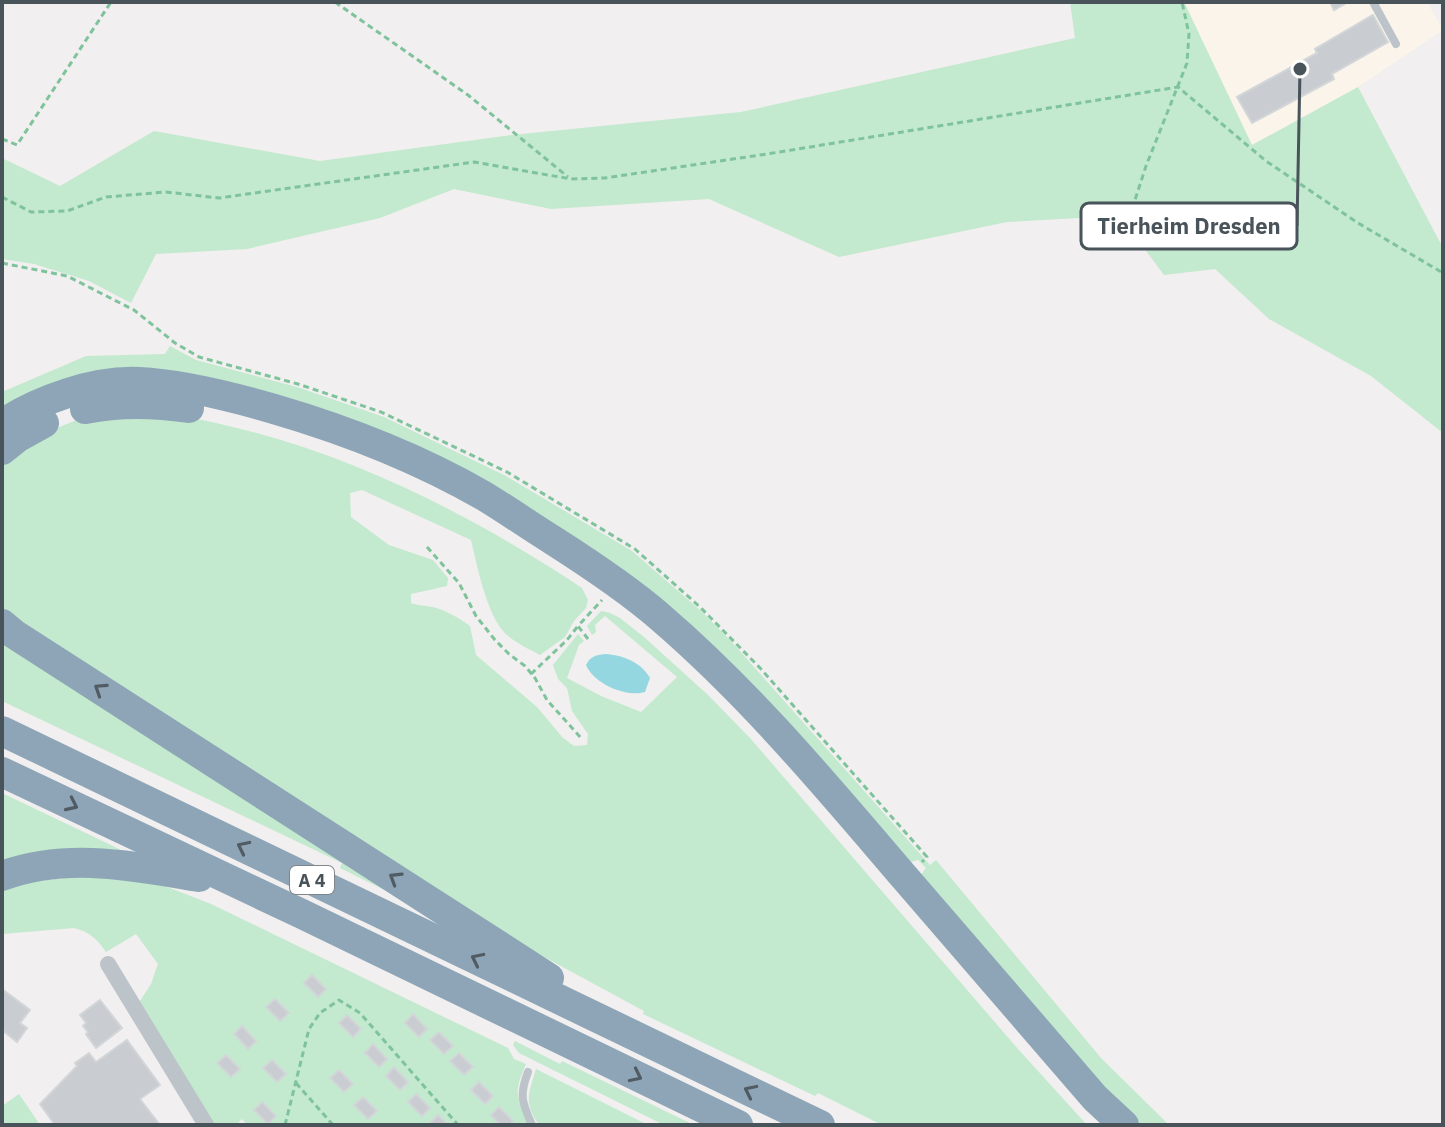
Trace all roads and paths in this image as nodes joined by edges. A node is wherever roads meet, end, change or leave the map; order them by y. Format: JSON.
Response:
{"nodes":[{"id":1,"x":111,"y":2,"type":"edge"},
{"id":2,"x":335,"y":2,"type":"edge"},
{"id":3,"x":1182,"y":2,"type":"edge"},
{"id":4,"x":1373,"y":2,"type":"edge"},
{"id":5,"x":1396,"y":44,"type":"dead end"},
{"id":6,"x":1178,"y":87,"type":"junction"},
{"id":7,"x":2,"y":139,"type":"edge"},
{"id":8,"x":571,"y":179,"type":"junction"},
{"id":9,"x":2,"y":197,"type":"edge"},
{"id":10,"x":1134,"y":229,"type":"dead end"},
{"id":11,"x":1443,"y":273,"type":"edge"},
{"id":12,"x":2,"y":424,"type":"edge"},
{"id":13,"x":2,"y":450,"type":"edge"},
{"id":14,"x":427,"y":547,"type":"dead end"},
{"id":15,"x":606,"y":596,"type":"junction"},
{"id":16,"x":2,"y":624,"type":"edge"},
{"id":17,"x":578,"y":626,"type":"junction"},
{"id":18,"x":588,"y":639,"type":"dead end"},
{"id":19,"x":531,"y":674,"type":"junction"},
{"id":20,"x":2,"y":731,"type":"edge"},
{"id":21,"x":581,"y":738,"type":"dead end"},
{"id":22,"x":2,"y":772,"type":"edge"},
{"id":23,"x":2,"y":876,"type":"edge"},
{"id":24,"x":237,"y":884,"type":"junction"},
{"id":25,"x":108,"y":964,"type":"dead end"},
{"id":26,"x":623,"y":1030,"type":"junction"},
{"id":27,"x":528,"y":1072,"type":"dead end"},
{"id":28,"x":296,"y":1083,"type":"junction"},
{"id":29,"x":206,"y":1125,"type":"edge"},
{"id":30,"x":285,"y":1125,"type":"edge"},
{"id":31,"x":333,"y":1125,"type":"edge"},
{"id":32,"x":458,"y":1125,"type":"edge"},
{"id":33,"x":532,"y":1125,"type":"edge"},
{"id":34,"x":738,"y":1125,"type":"edge"},
{"id":35,"x":820,"y":1125,"type":"edge"},
{"id":36,"x":1101,"y":1125,"type":"edge"},
{"id":37,"x":1124,"y":1125,"type":"edge"}],
"edges":[{"from":1,"to":7,"type":"path"},
{"from":2,"to":8,"type":"path"},
{"from":3,"to":6,"type":"path"},
{"from":4,"to":5,"type":"lane"},
{"from":6,"to":8,"type":"path"},
{"from":6,"to":10,"type":"path"},
{"from":6,"to":11,"type":"path"},
{"from":8,"to":9,"type":"path"},
{"from":12,"to":37,"type":"highway"},
{"from":13,"to":15,"type":"highway"},
{"from":14,"to":19,"type":"path"},
{"from":15,"to":17,"type":"path"},
{"from":15,"to":36,"type":"highway"},
{"from":26,"to":16,"type":"highway","one_way":true},
{"from":17,"to":18,"type":"path"},
{"from":17,"to":19,"type":"path"},
{"from":19,"to":21,"type":"path"},
{"from":26,"to":20,"type":"highway","number":"A 4","one_way":true},
{"from":22,"to":24,"type":"highway","number":"A 4","one_way":true},
{"from":23,"to":24,"type":"highway","number":"A 4"},
{"from":24,"to":34,"type":"highway","number":"A 4","one_way":true},
{"from":25,"to":29,"type":"street"},
{"from":35,"to":26,"type":"highway","number":"A 4","one_way":true},
{"from":27,"to":33,"type":"lane"},
{"from":28,"to":30,"type":"path"},
{"from":28,"to":31,"type":"path"},
{"from":28,"to":32,"type":"path"}]}
